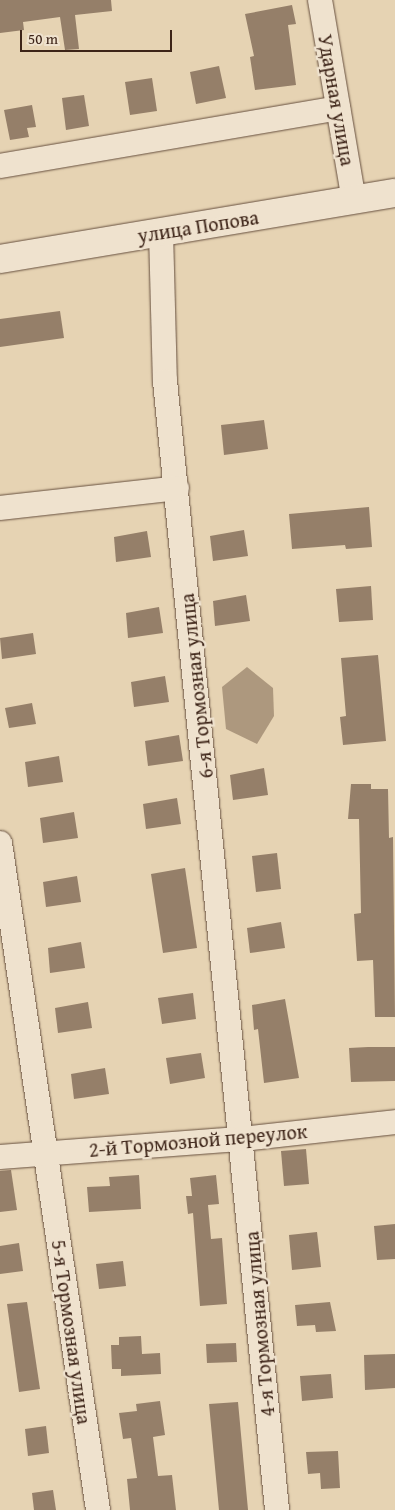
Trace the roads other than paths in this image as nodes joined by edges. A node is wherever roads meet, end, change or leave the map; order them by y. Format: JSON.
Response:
{"nodes":[{"id":1,"x":320,"y":0,"type":"edge"},
{"id":2,"x":338,"y":108,"type":"junction"},
{"id":3,"x":0,"y":166,"type":"edge"},
{"id":4,"x":395,"y":193,"type":"edge"},
{"id":5,"x":354,"y":200,"type":"junction"},
{"id":6,"x":161,"y":232,"type":"junction"},
{"id":7,"x":0,"y":258,"type":"edge"},
{"id":8,"x":176,"y":488,"type":"junction"},
{"id":9,"x":0,"y":508,"type":"edge"},
{"id":10,"x":0,"y":843,"type":"edge"},
{"id":11,"x":395,"y":1122,"type":"edge"},
{"id":12,"x":242,"y":1139,"type":"junction"},
{"id":13,"x":47,"y":1154,"type":"junction"},
{"id":14,"x":0,"y":1157,"type":"edge"},
{"id":15,"x":98,"y":1510,"type":"edge"},
{"id":16,"x":277,"y":1510,"type":"edge"}],
"edges":[{"from":1,"to":2,"type":"street","name":"Ударная улица"},
{"from":2,"to":3,"type":"street"},
{"from":2,"to":5,"type":"street","name":"Ударная улица"},
{"from":4,"to":5,"type":"street","name":"улица Попова"},
{"from":5,"to":6,"type":"street","name":"улица Попова"},
{"from":6,"to":7,"type":"street","name":"улица Попова"},
{"from":6,"to":8,"type":"street","name":"6-я Тормозная улица"},
{"from":8,"to":9,"type":"street"},
{"from":8,"to":12,"type":"street","name":"6-я Тормозная улица"},
{"from":10,"to":13,"type":"street","name":"5-я Тормозная улица"},
{"from":11,"to":12,"type":"street","name":"2-й Тормозной переулок"},
{"from":12,"to":13,"type":"street","name":"2-й Тормозной переулок"},
{"from":12,"to":16,"type":"street","name":"4-я Тормозная улица"},
{"from":13,"to":14,"type":"street","name":"2-й Тормозной переулок"},
{"from":13,"to":15,"type":"street","name":"5-я Тормозная улица"}]}
